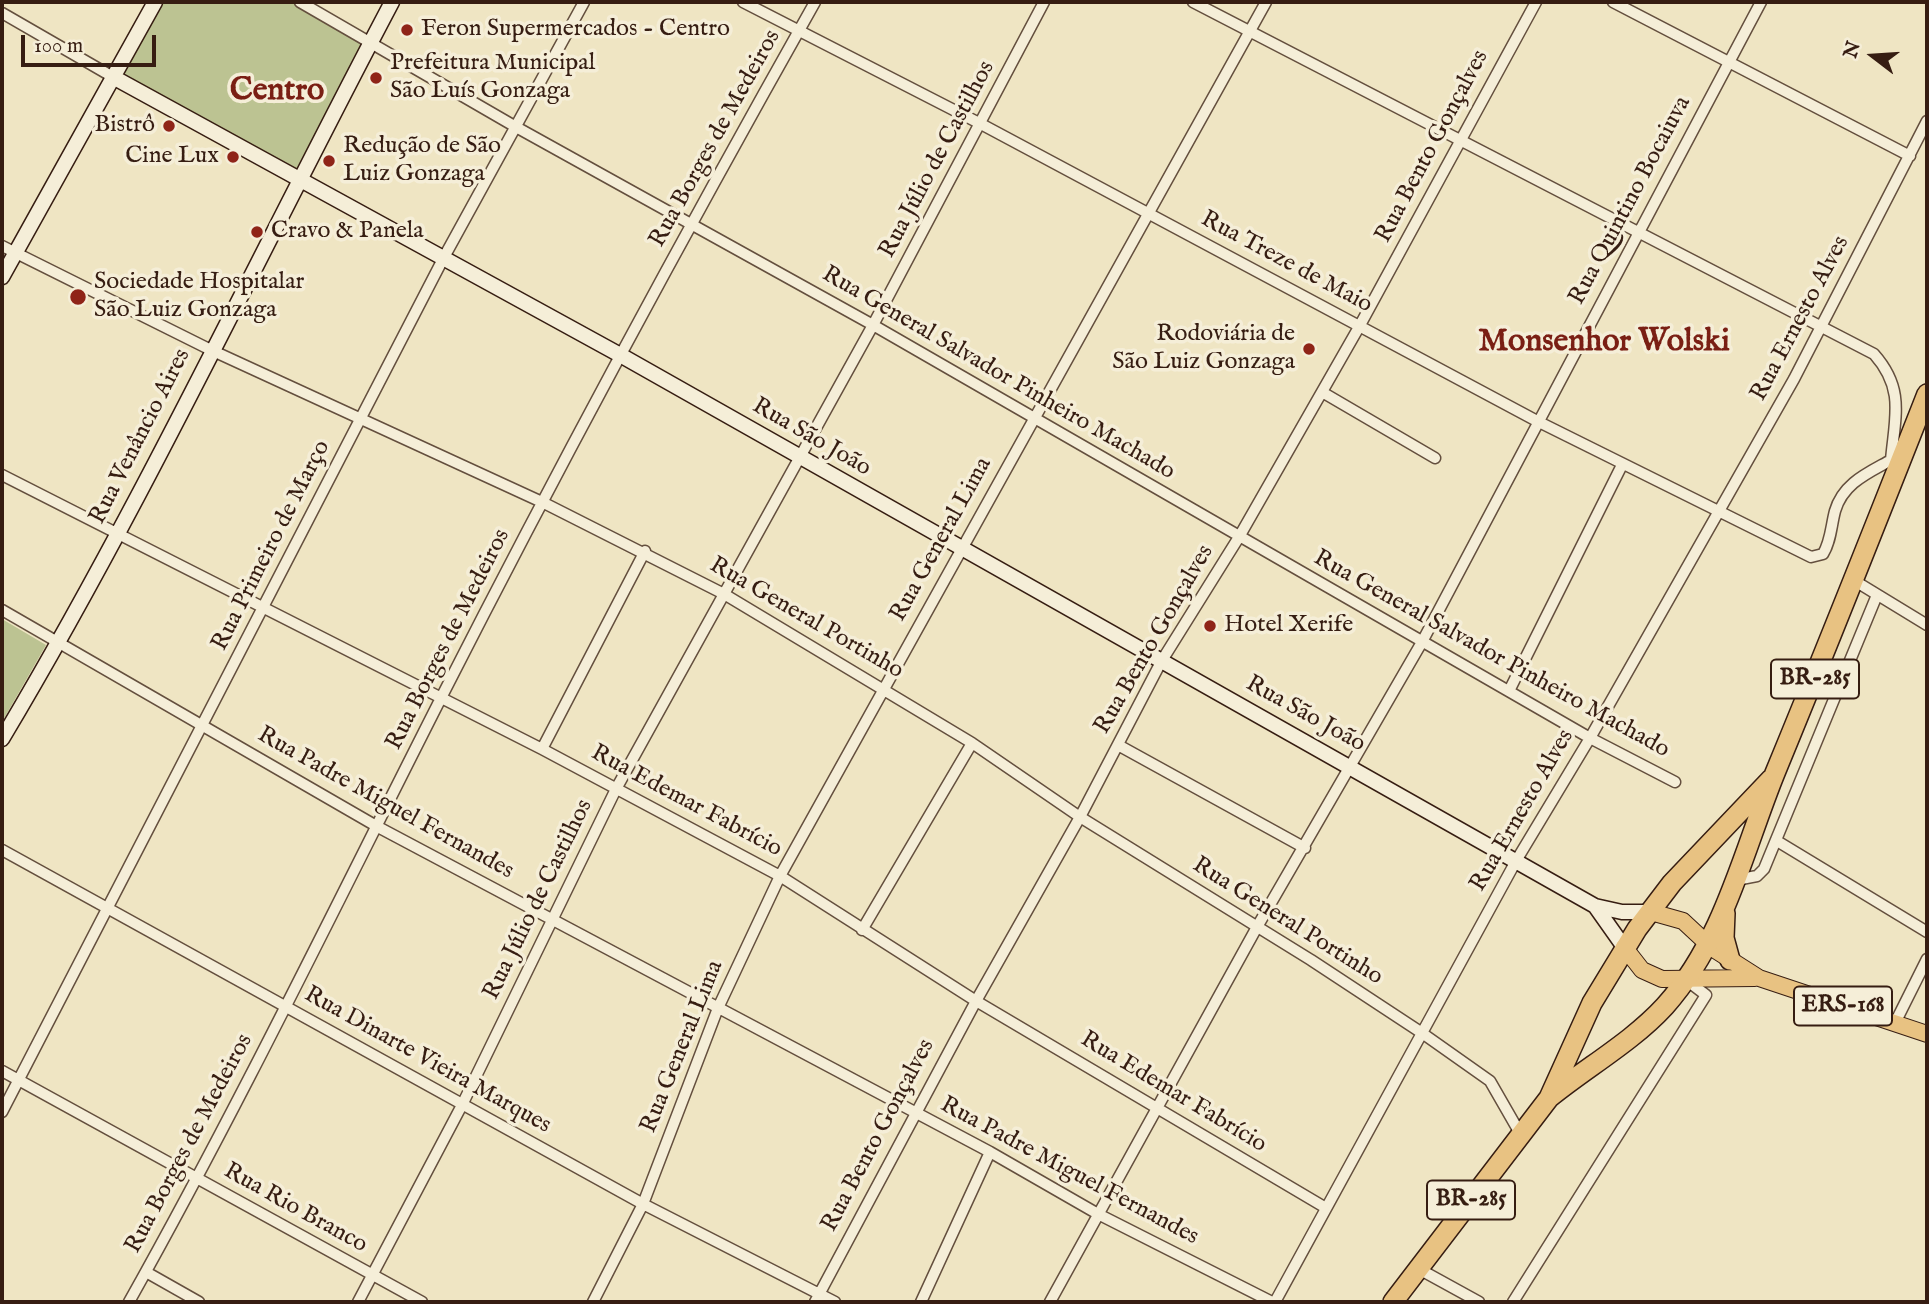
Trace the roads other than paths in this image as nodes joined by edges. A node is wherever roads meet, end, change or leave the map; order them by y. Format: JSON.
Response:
{"nodes":[{"id":1,"x":155,"y":2,"type":"edge"},
{"id":2,"x":300,"y":2,"type":"edge"},
{"id":3,"x":391,"y":2,"type":"edge"},
{"id":4,"x":584,"y":2,"type":"edge"},
{"id":5,"x":743,"y":2,"type":"edge"},
{"id":6,"x":815,"y":2,"type":"edge"},
{"id":7,"x":1044,"y":2,"type":"edge"},
{"id":8,"x":1193,"y":2,"type":"edge"},
{"id":9,"x":1266,"y":2,"type":"edge"},
{"id":10,"x":1536,"y":2,"type":"edge"},
{"id":11,"x":1613,"y":2,"type":"edge"},
{"id":12,"x":1761,"y":2,"type":"edge"},
{"id":13,"x":2,"y":13,"type":"edge"},
{"id":14,"x":799,"y":30,"type":"junction"},
{"id":15,"x":1250,"y":31,"type":"junction"},
{"id":16,"x":370,"y":42,"type":"junction"},
{"id":17,"x":1729,"y":63,"type":"junction"},
{"id":18,"x":113,"y":77,"type":"junction"},
{"id":19,"x":1927,"y":121,"type":"edge"},
{"id":20,"x":981,"y":124,"type":"junction"},
{"id":21,"x":516,"y":127,"type":"junction"},
{"id":22,"x":1461,"y":140,"type":"junction"},
{"id":23,"x":1910,"y":156,"type":"junction"},
{"id":24,"x":298,"y":179,"type":"junction"},
{"id":25,"x":1150,"y":213,"type":"junction"},
{"id":26,"x":692,"y":226,"type":"junction"},
{"id":27,"x":1637,"y":232,"type":"junction"},
{"id":28,"x":8,"y":250,"type":"edge"},
{"id":29,"x":443,"y":259,"type":"junction"},
{"id":30,"x":2,"y":277,"type":"edge"},
{"id":31,"x":873,"y":325,"type":"junction"},
{"id":32,"x":1359,"y":327,"type":"junction"},
{"id":33,"x":1821,"y":327,"type":"junction"},
{"id":34,"x":211,"y":350,"type":"junction"},
{"id":35,"x":622,"y":356,"type":"junction"},
{"id":36,"x":1322,"y":392,"type":"junction"},
{"id":37,"x":1926,"y":400,"type":"edge"},
{"id":38,"x":1034,"y":418,"type":"junction"},
{"id":39,"x":360,"y":419,"type":"junction"},
{"id":40,"x":1537,"y":421,"type":"junction"},
{"id":41,"x":798,"y":457,"type":"junction"},
{"id":42,"x":1435,"y":458,"type":"dead end"},
{"id":43,"x":1896,"y":461,"type":"junction"},
{"id":44,"x":1622,"y":465,"type":"junction"},
{"id":45,"x":2,"y":475,"type":"edge"},
{"id":46,"x":544,"y":503,"type":"junction"},
{"id":47,"x":1719,"y":513,"type":"junction"},
{"id":48,"x":117,"y":534,"type":"junction"},
{"id":49,"x":1238,"y":537,"type":"junction"},
{"id":50,"x":960,"y":549,"type":"junction"},
{"id":51,"x":645,"y":551,"type":"junction"},
{"id":52,"x":1855,"y":581,"type":"junction"},
{"id":53,"x":724,"y":594,"type":"junction"},
{"id":54,"x":1877,"y":595,"type":"junction"},
{"id":55,"x":2,"y":610,"type":"edge"},
{"id":56,"x":264,"y":610,"type":"junction"},
{"id":57,"x":1927,"y":625,"type":"edge"},
{"id":58,"x":60,"y":642,"type":"junction"},
{"id":59,"x":1422,"y":642,"type":"junction"},
{"id":60,"x":1161,"y":662,"type":"junction"},
{"id":61,"x":885,"y":689,"type":"junction"},
{"id":62,"x":1509,"y":691,"type":"junction"},
{"id":63,"x":441,"y":698,"type":"junction"},
{"id":64,"x":203,"y":727,"type":"junction"},
{"id":65,"x":1590,"y":738,"type":"junction"},
{"id":66,"x":2,"y":739,"type":"edge"},
{"id":67,"x":972,"y":743,"type":"junction"},
{"id":68,"x":1118,"y":745,"type":"junction"},
{"id":69,"x":542,"y":749,"type":"junction"},
{"id":70,"x":1350,"y":765,"type":"junction"},
{"id":71,"x":1774,"y":776,"type":"junction"},
{"id":72,"x":1675,"y":782,"type":"dead end"},
{"id":73,"x":616,"y":789,"type":"junction"},
{"id":74,"x":1080,"y":817,"type":"junction"},
{"id":75,"x":378,"y":827,"type":"junction"},
{"id":76,"x":1777,"y":841,"type":"junction"},
{"id":77,"x":1305,"y":848,"type":"junction"},
{"id":78,"x":2,"y":850,"type":"edge"},
{"id":79,"x":1516,"y":861,"type":"junction"},
{"id":80,"x":780,"y":876,"type":"junction"},
{"id":81,"x":1736,"y":880,"type":"junction"},
{"id":82,"x":1595,"y":906,"type":"junction"},
{"id":83,"x":108,"y":908,"type":"junction"},
{"id":84,"x":1726,"y":909,"type":"junction"},
{"id":85,"x":1651,"y":912,"type":"junction"},
{"id":86,"x":554,"y":919,"type":"junction"},
{"id":87,"x":1256,"y":927,"type":"junction"},
{"id":88,"x":862,"y":930,"type":"junction"},
{"id":89,"x":1927,"y":932,"type":"edge"},
{"id":90,"x":1706,"y":943,"type":"junction"},
{"id":91,"x":1624,"y":947,"type":"junction"},
{"id":92,"x":1927,"y":959,"type":"edge"},
{"id":93,"x":1730,"y":960,"type":"junction"},
{"id":94,"x":1759,"y":978,"type":"junction"},
{"id":95,"x":1685,"y":979,"type":"junction"},
{"id":96,"x":976,"y":1001,"type":"junction"},
{"id":97,"x":287,"y":1007,"type":"junction"},
{"id":98,"x":718,"y":1008,"type":"junction"},
{"id":99,"x":1895,"y":1023,"type":"junction"},
{"id":100,"x":1422,"y":1033,"type":"junction"},
{"id":101,"x":1927,"y":1034,"type":"edge"},
{"id":102,"x":2,"y":1071,"type":"edge"},
{"id":103,"x":19,"y":1080,"type":"junction"},
{"id":104,"x":1549,"y":1098,"type":"junction"},
{"id":105,"x":462,"y":1105,"type":"junction"},
{"id":106,"x":1156,"y":1106,"type":"junction"},
{"id":107,"x":2,"y":1112,"type":"edge"},
{"id":108,"x":915,"y":1112,"type":"junction"},
{"id":109,"x":1521,"y":1135,"type":"junction"},
{"id":110,"x":990,"y":1152,"type":"junction"},
{"id":111,"x":197,"y":1178,"type":"junction"},
{"id":112,"x":643,"y":1204,"type":"junction"},
{"id":113,"x":1326,"y":1208,"type":"junction"},
{"id":114,"x":1098,"y":1214,"type":"junction"},
{"id":115,"x":1419,"y":1269,"type":"junction"},
{"id":116,"x":146,"y":1272,"type":"junction"},
{"id":117,"x":372,"y":1276,"type":"junction"},
{"id":118,"x":817,"y":1298,"type":"edge"},
{"id":119,"x":129,"y":1302,"type":"edge"},
{"id":120,"x":199,"y":1302,"type":"edge"},
{"id":121,"x":358,"y":1302,"type":"edge"},
{"id":122,"x":422,"y":1302,"type":"edge"},
{"id":123,"x":593,"y":1302,"type":"edge"},
{"id":124,"x":835,"y":1302,"type":"edge"},
{"id":125,"x":921,"y":1302,"type":"edge"},
{"id":126,"x":1051,"y":1302,"type":"edge"},
{"id":127,"x":1273,"y":1302,"type":"edge"},
{"id":128,"x":1393,"y":1302,"type":"edge"},
{"id":129,"x":1479,"y":1302,"type":"edge"},
{"id":130,"x":1513,"y":1302,"type":"edge"}],
"edges":[{"from":1,"to":18,"type":"main road"},
{"from":2,"to":16,"type":"street","name":"Rua General Salvador Pinheiro Machado"},
{"from":3,"to":16,"type":"main road","name":"Rua Venâncio Aires"},
{"from":4,"to":21,"type":"street","name":"Rua Primeiro de Março"},
{"from":5,"to":14,"type":"street","name":"Rua Treze de Maio"},
{"from":6,"to":14,"type":"street","name":"Rua Borges de Medeiros"},
{"from":7,"to":20,"type":"street","name":"Rua Júlio de Castilhos"},
{"from":8,"to":15,"type":"street"},
{"from":9,"to":15,"type":"street","name":"Rua General Lima"},
{"from":10,"to":22,"type":"street","name":"Rua Bento Gonçalves"},
{"from":11,"to":17,"type":"street"},
{"from":12,"to":17,"type":"street","name":"Rua Quintino Bocaiuva"},
{"from":13,"to":18,"type":"street","name":"Rua São João"},
{"from":14,"to":20,"type":"street","name":"Rua Treze de Maio"},
{"from":14,"to":26,"type":"street","name":"Rua Borges de Medeiros"},
{"from":15,"to":22,"type":"street"},
{"from":15,"to":25,"type":"street","name":"Rua General Lima"},
{"from":16,"to":21,"type":"street","name":"Rua General Salvador Pinheiro Machado"},
{"from":16,"to":24,"type":"main road","name":"Rua Venâncio Aires"},
{"from":17,"to":23,"type":"street"},
{"from":17,"to":27,"type":"street","name":"Rua Quintino Bocaiuva"},
{"from":18,"to":24,"type":"main road","name":"Rua São João"},
{"from":18,"to":28,"type":"main road"},
{"from":19,"to":23,"type":"street","name":"Rua Ernesto Alves"},
{"from":20,"to":25,"type":"street","name":"Rua Treze de Maio"},
{"from":20,"to":31,"type":"street","name":"Rua Júlio de Castilhos"},
{"from":21,"to":26,"type":"street","name":"Rua General Salvador Pinheiro Machado"},
{"from":21,"to":29,"type":"street","name":"Rua Primeiro de Março"},
{"from":22,"to":27,"type":"street"},
{"from":22,"to":32,"type":"street","name":"Rua Bento Gonçalves"},
{"from":23,"to":33,"type":"street","name":"Rua Ernesto Alves"},
{"from":24,"to":29,"type":"main road","name":"Rua São João"},
{"from":24,"to":34,"type":"main road","name":"Rua Venâncio Aires"},
{"from":25,"to":32,"type":"street","name":"Rua Treze de Maio"},
{"from":25,"to":38,"type":"street","name":"Rua General Lima"},
{"from":26,"to":31,"type":"street","name":"Rua General Salvador Pinheiro Machado"},
{"from":26,"to":35,"type":"street","name":"Rua Borges de Medeiros"},
{"from":27,"to":33,"type":"street"},
{"from":27,"to":40,"type":"street","name":"Rua Quintino Bocaiuva"},
{"from":28,"to":30,"type":"main road"},
{"from":28,"to":34,"type":"street","name":"Rua General Portinho"},
{"from":29,"to":35,"type":"main road","name":"Rua São João"},
{"from":29,"to":39,"type":"street","name":"Rua Primeiro de Março"},
{"from":31,"to":38,"type":"street","name":"Rua General Salvador Pinheiro Machado"},
{"from":31,"to":41,"type":"street","name":"Rua Júlio de Castilhos"},
{"from":32,"to":36,"type":"street","name":"Rua Bento Gonçalves"},
{"from":32,"to":40,"type":"street","name":"Rua Treze de Maio"},
{"from":33,"to":43,"type":"street"},
{"from":33,"to":47,"type":"street","name":"Rua Ernesto Alves"},
{"from":34,"to":39,"type":"street","name":"Rua General Portinho"},
{"from":34,"to":48,"type":"main road","name":"Rua Venâncio Aires"},
{"from":35,"to":41,"type":"main road","name":"Rua São João"},
{"from":35,"to":46,"type":"street","name":"Rua Borges de Medeiros"},
{"from":36,"to":42,"type":"street"},
{"from":36,"to":49,"type":"street","name":"Rua Bento Gonçalves"},
{"from":37,"to":43,"type":"highway","number":"BR-285"},
{"from":38,"to":49,"type":"street","name":"Rua General Salvador Pinheiro Machado"},
{"from":38,"to":50,"type":"street","name":"Rua General Lima"},
{"from":39,"to":46,"type":"street","name":"Rua General Portinho"},
{"from":39,"to":56,"type":"street","name":"Rua Primeiro de Março"},
{"from":40,"to":44,"type":"street","name":"Rua Treze de Maio"},
{"from":40,"to":59,"type":"street","name":"Rua Quintino Bocaiuva"},
{"from":41,"to":50,"type":"main road","name":"Rua São João"},
{"from":41,"to":53,"type":"street","name":"Rua Júlio de Castilhos"},
{"from":43,"to":47,"type":"street","name":"Rua Treze de Maio"},
{"from":43,"to":52,"type":"highway","number":"BR-285"},
{"from":44,"to":47,"type":"street","name":"Rua Treze de Maio"},
{"from":44,"to":62,"type":"street"},
{"from":45,"to":48,"type":"street","name":"Rua Edemar Fabrício"},
{"from":46,"to":51,"type":"street","name":"Rua General Portinho"},
{"from":46,"to":63,"type":"street","name":"Rua Borges de Medeiros"},
{"from":47,"to":65,"type":"street","name":"Rua Ernesto Alves"},
{"from":48,"to":56,"type":"street","name":"Rua Edemar Fabrício"},
{"from":48,"to":58,"type":"main road","name":"Rua Venâncio Aires"},
{"from":49,"to":59,"type":"street","name":"Rua General Salvador Pinheiro Machado"},
{"from":49,"to":60,"type":"street","name":"Rua Bento Gonçalves"},
{"from":50,"to":60,"type":"main road","name":"Rua São João"},
{"from":50,"to":61,"type":"street","name":"Rua General Lima"},
{"from":51,"to":53,"type":"street","name":"Rua General Portinho"},
{"from":51,"to":69,"type":"street"},
{"from":52,"to":54,"type":"street"},
{"from":52,"to":71,"type":"highway","number":"BR-285"},
{"from":53,"to":61,"type":"street","name":"Rua General Portinho"},
{"from":53,"to":73,"type":"street","name":"Rua Júlio de Castilhos"},
{"from":54,"to":57,"type":"street"},
{"from":54,"to":76,"type":"street"},
{"from":55,"to":58,"type":"street","name":"Rua Padre Miguel Fernandes"},
{"from":56,"to":63,"type":"street","name":"Rua Edemar Fabrício"},
{"from":56,"to":64,"type":"street","name":"Rua Primeiro de Março"},
{"from":58,"to":64,"type":"street","name":"Rua Padre Miguel Fernandes"},
{"from":58,"to":66,"type":"main road","name":"Rua Venâncio Aires"},
{"from":59,"to":62,"type":"street","name":"Rua General Salvador Pinheiro Machado"},
{"from":59,"to":70,"type":"street","name":"Rua Quintino Bocaiuva"},
{"from":60,"to":68,"type":"street","name":"Rua Bento Gonçalves"},
{"from":60,"to":70,"type":"main road","name":"Rua São João"},
{"from":61,"to":67,"type":"street","name":"Rua General Portinho"},
{"from":61,"to":80,"type":"street","name":"Rua General Lima"},
{"from":62,"to":65,"type":"street","name":"Rua General Salvador Pinheiro Machado"},
{"from":63,"to":69,"type":"street","name":"Rua Edemar Fabrício"},
{"from":63,"to":75,"type":"street","name":"Rua Borges de Medeiros"},
{"from":64,"to":75,"type":"street","name":"Rua Padre Miguel Fernandes"},
{"from":64,"to":83,"type":"street","name":"Rua Primeiro de Março"},
{"from":65,"to":72,"type":"street","name":"Rua General Salvador Pinheiro Machado"},
{"from":65,"to":79,"type":"street","name":"Rua Ernesto Alves"},
{"from":67,"to":74,"type":"street","name":"Rua General Portinho"},
{"from":67,"to":88,"type":"street"},
{"from":68,"to":74,"type":"street","name":"Rua Bento Gonçalves"},
{"from":68,"to":77,"type":"street"},
{"from":69,"to":73,"type":"street","name":"Rua Edemar Fabrício"},
{"from":70,"to":77,"type":"street","name":"Rua Quintino Bocaiuva"},
{"from":70,"to":79,"type":"main road","name":"Rua São João"},
{"from":71,"to":81,"type":"highway","number":"BR-285"},
{"from":71,"to":85,"type":"highway","number":"BR-285"},
{"from":73,"to":80,"type":"street","name":"Rua Edemar Fabrício"},
{"from":73,"to":86,"type":"street","name":"Rua Júlio de Castilhos"},
{"from":74,"to":87,"type":"street","name":"Rua General Portinho"},
{"from":74,"to":96,"type":"street","name":"Rua Bento Gonçalves"},
{"from":75,"to":86,"type":"street","name":"Rua Padre Miguel Fernandes"},
{"from":75,"to":97,"type":"street","name":"Rua Borges de Medeiros"},
{"from":76,"to":81,"type":"street"},
{"from":76,"to":89,"type":"street"},
{"from":77,"to":87,"type":"street","name":"Rua Quintino Bocaiuva"},
{"from":78,"to":83,"type":"street","name":"Rua Dinarte Vieira Marques"},
{"from":79,"to":82,"type":"main road","name":"Rua São João"},
{"from":79,"to":100,"type":"street","name":"Rua Ernesto Alves"},
{"from":80,"to":88,"type":"street","name":"Rua Edemar Fabrício"},
{"from":80,"to":98,"type":"street","name":"Rua General Lima"},
{"from":81,"to":84,"type":"highway","number":"BR-285"},
{"from":82,"to":85,"type":"main road","name":"Rua São João"},
{"from":82,"to":91,"type":"main road","name":"Rua São João"},
{"from":83,"to":97,"type":"street","name":"Rua Dinarte Vieira Marques"},
{"from":83,"to":103,"type":"street","name":"Rua Primeiro de Março"},
{"from":84,"to":90,"type":"highway","number":"BR-285"},
{"from":84,"to":93,"type":"highway"},
{"from":85,"to":90,"type":"main road"},
{"from":85,"to":91,"type":"highway","number":"BR-285"},
{"from":86,"to":98,"type":"street","name":"Rua Padre Miguel Fernandes"},
{"from":86,"to":105,"type":"street","name":"Rua Júlio de Castilhos"},
{"from":87,"to":100,"type":"street","name":"Rua General Portinho"},
{"from":87,"to":106,"type":"street","name":"Rua Quintino Bocaiuva"},
{"from":88,"to":96,"type":"street","name":"Rua Edemar Fabrício"},
{"from":90,"to":93,"type":"main road","number":"ERS-168"},
{"from":90,"to":95,"type":"highway","number":"BR-285"},
{"from":91,"to":95,"type":"main road"},
{"from":91,"to":104,"type":"highway","number":"BR-285"},
{"from":92,"to":99,"type":"street"},
{"from":93,"to":94,"type":"main road","number":"ERS-168"},
{"from":94,"to":95,"type":"main road","number":"ERS-168"},
{"from":94,"to":99,"type":"main road","number":"ERS-168"},
{"from":95,"to":104,"type":"highway","number":"BR-285"},
{"from":95,"to":130,"type":"street"},
{"from":96,"to":106,"type":"street","name":"Rua Edemar Fabrício"},
{"from":96,"to":108,"type":"street","name":"Rua Bento Gonçalves"},
{"from":97,"to":105,"type":"street","name":"Rua Dinarte Vieira Marques"},
{"from":97,"to":111,"type":"street","name":"Rua Borges de Medeiros"},
{"from":98,"to":108,"type":"street","name":"Rua Padre Miguel Fernandes"},
{"from":98,"to":112,"type":"street","name":"Rua General Lima"},
{"from":99,"to":101,"type":"main road","number":"ERS-168"},
{"from":100,"to":109,"type":"street","name":"Rua General Portinho"},
{"from":100,"to":113,"type":"street","name":"Rua Ernesto Alves"},
{"from":102,"to":103,"type":"street","name":"Rua Rio Branco"},
{"from":103,"to":107,"type":"street","name":"Rua Primeiro de Março"},
{"from":103,"to":111,"type":"street","name":"Rua Rio Branco"},
{"from":104,"to":109,"type":"highway","number":"BR-285"},
{"from":105,"to":112,"type":"street","name":"Rua Dinarte Vieira Marques"},
{"from":105,"to":117,"type":"street","name":"Rua Júlio de Castilhos"},
{"from":106,"to":113,"type":"street","name":"Rua Edemar Fabrício"},
{"from":106,"to":114,"type":"street","name":"Rua Quintino Bocaiuva"},
{"from":108,"to":110,"type":"street","name":"Rua Padre Miguel Fernandes"},
{"from":108,"to":118,"type":"street","name":"Rua Bento Gonçalves"},
{"from":109,"to":115,"type":"highway","number":"BR-285"},
{"from":110,"to":114,"type":"street","name":"Rua Padre Miguel Fernandes"},
{"from":110,"to":125,"type":"street"},
{"from":111,"to":116,"type":"street","name":"Rua Borges de Medeiros"},
{"from":111,"to":117,"type":"street","name":"Rua Rio Branco"},
{"from":112,"to":118,"type":"street","name":"Rua Dinarte Vieira Marques"},
{"from":112,"to":123,"type":"street","name":"Rua General Lima"},
{"from":113,"to":127,"type":"street","name":"Rua Ernesto Alves"},
{"from":114,"to":126,"type":"street","name":"Rua Quintino Bocaiuva"},
{"from":114,"to":127,"type":"street","name":"Rua Padre Miguel Fernandes"},
{"from":115,"to":128,"type":"highway","number":"BR-285"},
{"from":115,"to":129,"type":"street"},
{"from":116,"to":119,"type":"street","name":"Rua Borges de Medeiros"},
{"from":116,"to":120,"type":"street"},
{"from":117,"to":121,"type":"street","name":"Rua Júlio de Castilhos"},
{"from":117,"to":122,"type":"street","name":"Rua Rio Branco"},
{"from":118,"to":124,"type":"street","name":"Rua Dinarte Vieira Marques"}]}
